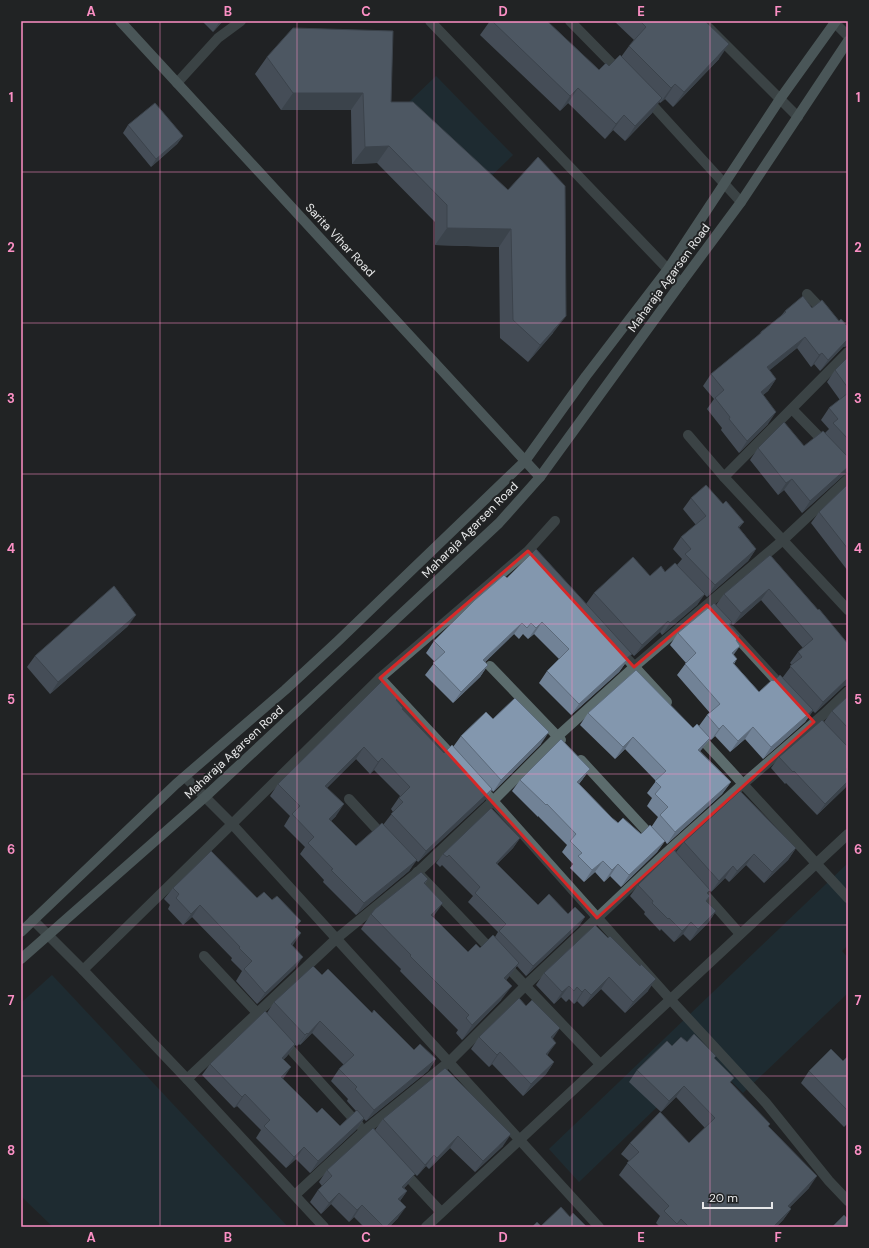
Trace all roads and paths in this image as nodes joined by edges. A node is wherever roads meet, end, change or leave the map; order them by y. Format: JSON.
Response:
{"nodes":[{"id":1,"x":120,"y":21,"type":"edge"},
{"id":2,"x":241,"y":21,"type":"edge"},
{"id":3,"x":430,"y":21,"type":"edge"},
{"id":4,"x":570,"y":21,"type":"edge"},
{"id":5,"x":702,"y":21,"type":"edge"},
{"id":6,"x":834,"y":22,"type":"edge"},
{"id":7,"x":848,"y":36,"type":"edge"},
{"id":8,"x":848,"y":40,"type":"edge"},
{"id":9,"x":631,"y":82,"type":"edge"},
{"id":10,"x":178,"y":83,"type":"junction"},
{"id":11,"x":642,"y":94,"type":"edge"},
{"id":12,"x":780,"y":99,"type":"junction"},
{"id":13,"x":798,"y":117,"type":"junction"},
{"id":14,"x":724,"y":184,"type":"junction"},
{"id":15,"x":741,"y":202,"type":"junction"},
{"id":16,"x":668,"y":269,"type":"junction"},
{"id":17,"x":681,"y":282,"type":"junction"},
{"id":18,"x":807,"y":294,"type":"dead end"},
{"id":19,"x":832,"y":321,"type":"edge"},
{"id":20,"x":848,"y":352,"type":"edge"},
{"id":21,"x":792,"y":409,"type":"junction"},
{"id":22,"x":688,"y":435,"type":"dead end"},
{"id":23,"x":833,"y":452,"type":"edge"},
{"id":24,"x":525,"y":461,"type":"junction"},
{"id":25,"x":540,"y":477,"type":"junction"},
{"id":26,"x":724,"y":477,"type":"junction"},
{"id":27,"x":848,"y":479,"type":"edge"},
{"id":28,"x":555,"y":521,"type":"dead end"},
{"id":29,"x":783,"y":540,"type":"junction"},
{"id":30,"x":848,"y":610,"type":"edge"},
{"id":31,"x":723,"y":623,"type":"edge"},
{"id":32,"x":613,"y":643,"type":"edge"},
{"id":33,"x":490,"y":666,"type":"edge"},
{"id":34,"x":634,"y":667,"type":"junction"},
{"id":35,"x":380,"y":678,"type":"junction"},
{"id":36,"x":848,"y":691,"type":"edge"},
{"id":37,"x":792,"y":699,"type":"edge"},
{"id":38,"x":672,"y":708,"type":"edge"},
{"id":39,"x":688,"y":725,"type":"edge"},
{"id":40,"x":558,"y":736,"type":"junction"},
{"id":41,"x":461,"y":766,"type":"edge"},
{"id":42,"x":185,"y":777,"type":"junction"},
{"id":43,"x":472,"y":778,"type":"edge"},
{"id":44,"x":743,"y":784,"type":"junction"},
{"id":45,"x":205,"y":797,"type":"junction"},
{"id":46,"x":349,"y":799,"type":"dead end"},
{"id":47,"x":494,"y":801,"type":"junction"},
{"id":48,"x":232,"y":824,"type":"junction"},
{"id":49,"x":848,"y":834,"type":"edge"},
{"id":50,"x":391,"y":844,"type":"edge"},
{"id":51,"x":669,"y":855,"type":"junction"},
{"id":52,"x":816,"y":864,"type":"junction"},
{"id":53,"x":415,"y":870,"type":"junction"},
{"id":54,"x":693,"y":881,"type":"edge"},
{"id":55,"x":848,"y":898,"type":"edge"},
{"id":56,"x":597,"y":918,"type":"junction"},
{"id":57,"x":33,"y":920,"type":"junction"},
{"id":58,"x":21,"y":932,"type":"edge"},
{"id":59,"x":47,"y":934,"type":"junction"},
{"id":60,"x":740,"y":934,"type":"junction"},
{"id":61,"x":336,"y":939,"type":"junction"},
{"id":62,"x":204,"y":956,"type":"dead end"},
{"id":63,"x":21,"y":958,"type":"edge"},
{"id":64,"x":82,"y":970,"type":"junction"},
{"id":65,"x":525,"y":986,"type":"junction"},
{"id":66,"x":670,"y":999,"type":"junction"},
{"id":67,"x":257,"y":1013,"type":"junction"},
{"id":68,"x":449,"y":1062,"type":"junction"},
{"id":69,"x":600,"y":1064,"type":"junction"},
{"id":70,"x":187,"y":1079,"type":"junction"},
{"id":71,"x":367,"y":1133,"type":"junction"},
{"id":72,"x":519,"y":1140,"type":"junction"},
{"id":73,"x":395,"y":1163,"type":"edge"},
{"id":74,"x":295,"y":1195,"type":"junction"},
{"id":75,"x":848,"y":1201,"type":"edge"},
{"id":76,"x":441,"y":1212,"type":"junction"},
{"id":77,"x":324,"y":1227,"type":"edge"},
{"id":78,"x":426,"y":1227,"type":"edge"},
{"id":79,"x":599,"y":1227,"type":"edge"}],
"edges":[{"from":1,"to":10,"type":"street","name":"Sarita Vihar Road"},
{"from":2,"to":10,"type":"street"},
{"from":3,"to":16,"type":"street"},
{"from":4,"to":9,"type":"street"},
{"from":5,"to":12,"type":"street"},
{"from":6,"to":7,"type":"street"},
{"from":6,"to":12,"type":"street","name":"Maharaja Agarsen Road"},
{"from":8,"to":13,"type":"street","name":"Maharaja Agarsen Road"},
{"from":10,"to":24,"type":"street","name":"Sarita Vihar Road"},
{"from":11,"to":14,"type":"street"},
{"from":12,"to":13,"type":"street"},
{"from":12,"to":14,"type":"street","name":"Maharaja Agarsen Road"},
{"from":13,"to":15,"type":"street","name":"Maharaja Agarsen Road"},
{"from":14,"to":15,"type":"street"},
{"from":14,"to":16,"type":"street","name":"Maharaja Agarsen Road"},
{"from":15,"to":17,"type":"street","name":"Maharaja Agarsen Road"},
{"from":16,"to":17,"type":"street"},
{"from":16,"to":24,"type":"street","name":"Maharaja Agarsen Road"},
{"from":17,"to":25,"type":"street","name":"Maharaja Agarsen Road"},
{"from":18,"to":19,"type":"street"},
{"from":20,"to":21,"type":"street"},
{"from":21,"to":23,"type":"street"},
{"from":21,"to":26,"type":"street"},
{"from":22,"to":26,"type":"street"},
{"from":24,"to":25,"type":"street","name":"Sarita Vihar Road"},
{"from":24,"to":42,"type":"street","name":"Maharaja Agarsen Road"},
{"from":25,"to":45,"type":"street","name":"Maharaja Agarsen Road"},
{"from":26,"to":29,"type":"street"},
{"from":27,"to":29,"type":"street"},
{"from":28,"to":35,"type":"street"},
{"from":29,"to":30,"type":"street"},
{"from":29,"to":34,"type":"street"},
{"from":31,"to":37,"type":"street"},
{"from":32,"to":34,"type":"street"},
{"from":33,"to":40,"type":"street"},
{"from":34,"to":38,"type":"street"},
{"from":34,"to":40,"type":"street"},
{"from":35,"to":41,"type":"street"},
{"from":35,"to":48,"type":"street"},
{"from":36,"to":44,"type":"street"},
{"from":39,"to":44,"type":"street"},
{"from":40,"to":47,"type":"street"},
{"from":40,"to":51,"type":"street"},
{"from":42,"to":45,"type":"street"},
{"from":42,"to":57,"type":"street","name":"Maharaja Agarsen Road"},
{"from":43,"to":47,"type":"street"},
{"from":44,"to":51,"type":"street"},
{"from":44,"to":52,"type":"street"},
{"from":45,"to":48,"type":"street"},
{"from":45,"to":59,"type":"street","name":"Maharaja Agarsen Road"},
{"from":46,"to":50,"type":"street"},
{"from":47,"to":53,"type":"street"},
{"from":47,"to":56,"type":"street"},
{"from":48,"to":61,"type":"street"},
{"from":48,"to":64,"type":"street"},
{"from":49,"to":52,"type":"street"},
{"from":51,"to":56,"type":"street"},
{"from":52,"to":55,"type":"street"},
{"from":52,"to":60,"type":"street"},
{"from":53,"to":61,"type":"street"},
{"from":53,"to":65,"type":"street"},
{"from":54,"to":60,"type":"street"},
{"from":56,"to":65,"type":"street"},
{"from":56,"to":66,"type":"street"},
{"from":57,"to":58,"type":"street","name":"Maharaja Agarsen Road"},
{"from":57,"to":59,"type":"street"},
{"from":59,"to":63,"type":"street","name":"Maharaja Agarsen Road"},
{"from":59,"to":64,"type":"street"},
{"from":60,"to":66,"type":"street"},
{"from":61,"to":67,"type":"street"},
{"from":61,"to":68,"type":"street"},
{"from":62,"to":67,"type":"street"},
{"from":64,"to":70,"type":"street"},
{"from":65,"to":68,"type":"street"},
{"from":65,"to":69,"type":"street"},
{"from":66,"to":69,"type":"street"},
{"from":66,"to":75,"type":"street"},
{"from":67,"to":70,"type":"street"},
{"from":67,"to":71,"type":"street"},
{"from":68,"to":71,"type":"street"},
{"from":68,"to":72,"type":"street"},
{"from":69,"to":72,"type":"street"},
{"from":70,"to":74,"type":"street"},
{"from":71,"to":74,"type":"street"},
{"from":72,"to":76,"type":"street"},
{"from":72,"to":79,"type":"street"},
{"from":73,"to":76,"type":"street"},
{"from":74,"to":77,"type":"street"},
{"from":76,"to":78,"type":"street"}]}
